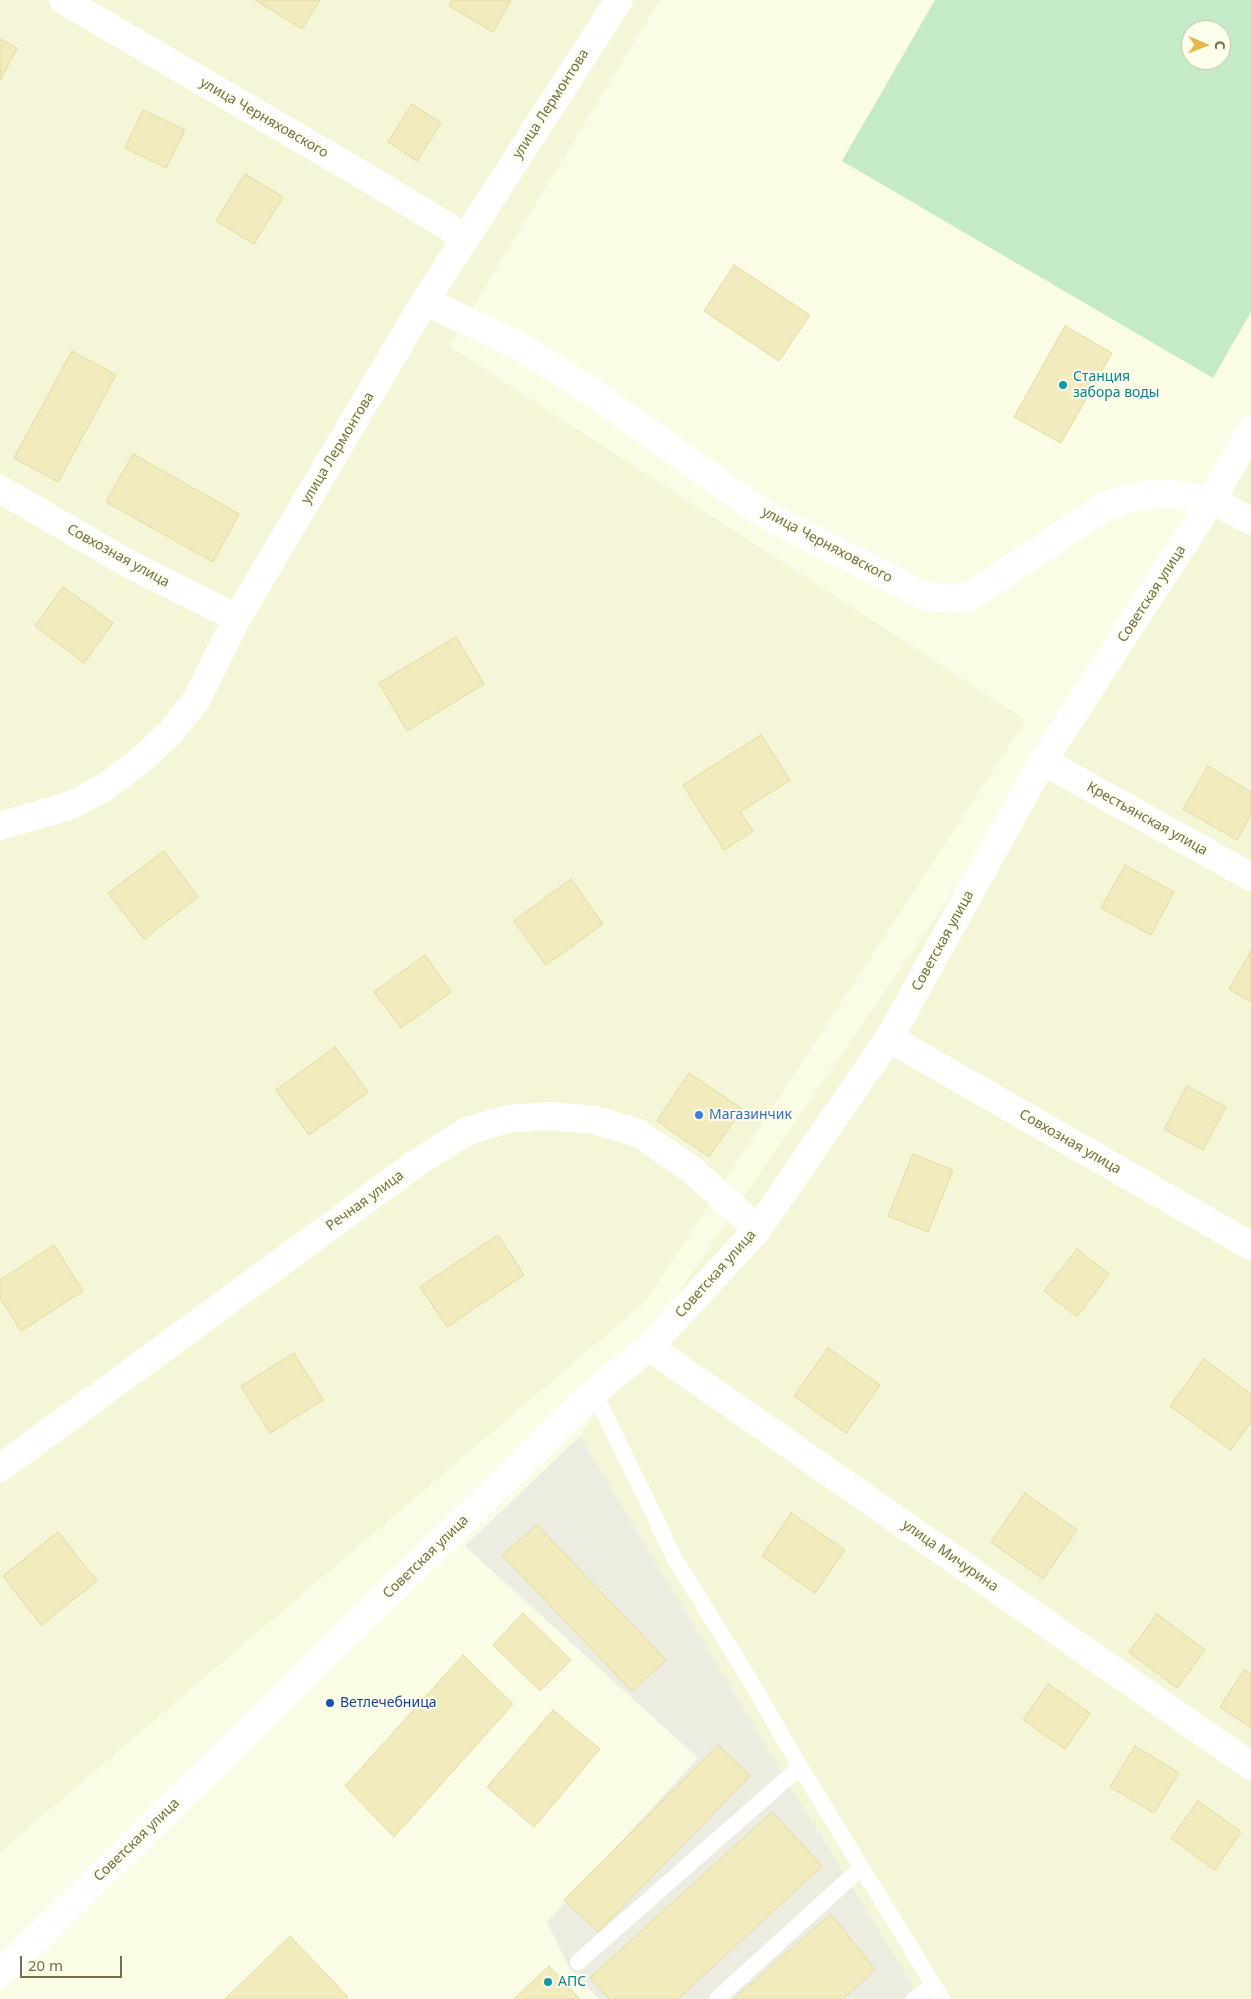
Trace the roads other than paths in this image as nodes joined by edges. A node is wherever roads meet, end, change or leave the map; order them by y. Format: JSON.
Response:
{"nodes":[{"id":1,"x":63,"y":0,"type":"edge"},
{"id":2,"x":613,"y":2,"type":"edge"},
{"id":3,"x":465,"y":237,"type":"junction"},
{"id":4,"x":424,"y":301,"type":"junction"},
{"id":5,"x":1251,"y":430,"type":"edge"},
{"id":6,"x":0,"y":489,"type":"edge"},
{"id":7,"x":1212,"y":500,"type":"junction"},
{"id":8,"x":1251,"y":521,"type":"edge"},
{"id":9,"x":238,"y":618,"type":"junction"},
{"id":10,"x":1043,"y":761,"type":"junction"},
{"id":11,"x":0,"y":826,"type":"edge"},
{"id":12,"x":1251,"y":877,"type":"edge"},
{"id":13,"x":888,"y":1038,"type":"junction"},
{"id":14,"x":758,"y":1229,"type":"junction"},
{"id":15,"x":1251,"y":1246,"type":"edge"},
{"id":16,"x":649,"y":1347,"type":"junction"},
{"id":17,"x":594,"y":1392,"type":"junction"},
{"id":18,"x":0,"y":1468,"type":"edge"},
{"id":19,"x":1251,"y":1766,"type":"edge"},
{"id":20,"x":800,"y":1767,"type":"junction"},
{"id":21,"x":862,"y":1868,"type":"junction"},
{"id":22,"x":578,"y":1962,"type":"dead end"},
{"id":23,"x":0,"y":1974,"type":"edge"},
{"id":24,"x":933,"y":1985,"type":"junction"},
{"id":25,"x":717,"y":1999,"type":"edge"},
{"id":26,"x":914,"y":1999,"type":"edge"},
{"id":27,"x":942,"y":1999,"type":"edge"}],
"edges":[{"from":1,"to":3,"type":"street","name":"улица Черняховского"},
{"from":2,"to":3,"type":"street","name":"улица Лермонтова"},
{"from":3,"to":4,"type":"street","name":"улица Лермонтова"},
{"from":4,"to":7,"type":"street","name":"улица Черняховского"},
{"from":4,"to":9,"type":"street","name":"улица Лермонтова"},
{"from":5,"to":7,"type":"street","name":"Советская улица"},
{"from":6,"to":9,"type":"street","name":"Совхозная улица"},
{"from":7,"to":8,"type":"street","name":"улица Черняховского"},
{"from":7,"to":10,"type":"street","name":"Советская улица"},
{"from":9,"to":11,"type":"street","name":"улица Лермонтова"},
{"from":10,"to":12,"type":"street","name":"Крестьянская улица"},
{"from":10,"to":13,"type":"street","name":"Советская улица"},
{"from":13,"to":14,"type":"street","name":"Советская улица"},
{"from":13,"to":15,"type":"street","name":"Совхозная улица"},
{"from":14,"to":16,"type":"street","name":"Советская улица"},
{"from":14,"to":18,"type":"street","name":"Речная улица"},
{"from":16,"to":17,"type":"street","name":"Советская улица"},
{"from":16,"to":19,"type":"street","name":"улица Мичурина"},
{"from":17,"to":20,"type":"lane"},
{"from":17,"to":23,"type":"street","name":"Советская улица"},
{"from":20,"to":21,"type":"lane"},
{"from":20,"to":22,"type":"lane"},
{"from":21,"to":24,"type":"lane"},
{"from":21,"to":25,"type":"lane"},
{"from":24,"to":26,"type":"lane"},
{"from":24,"to":27,"type":"lane"}]}
